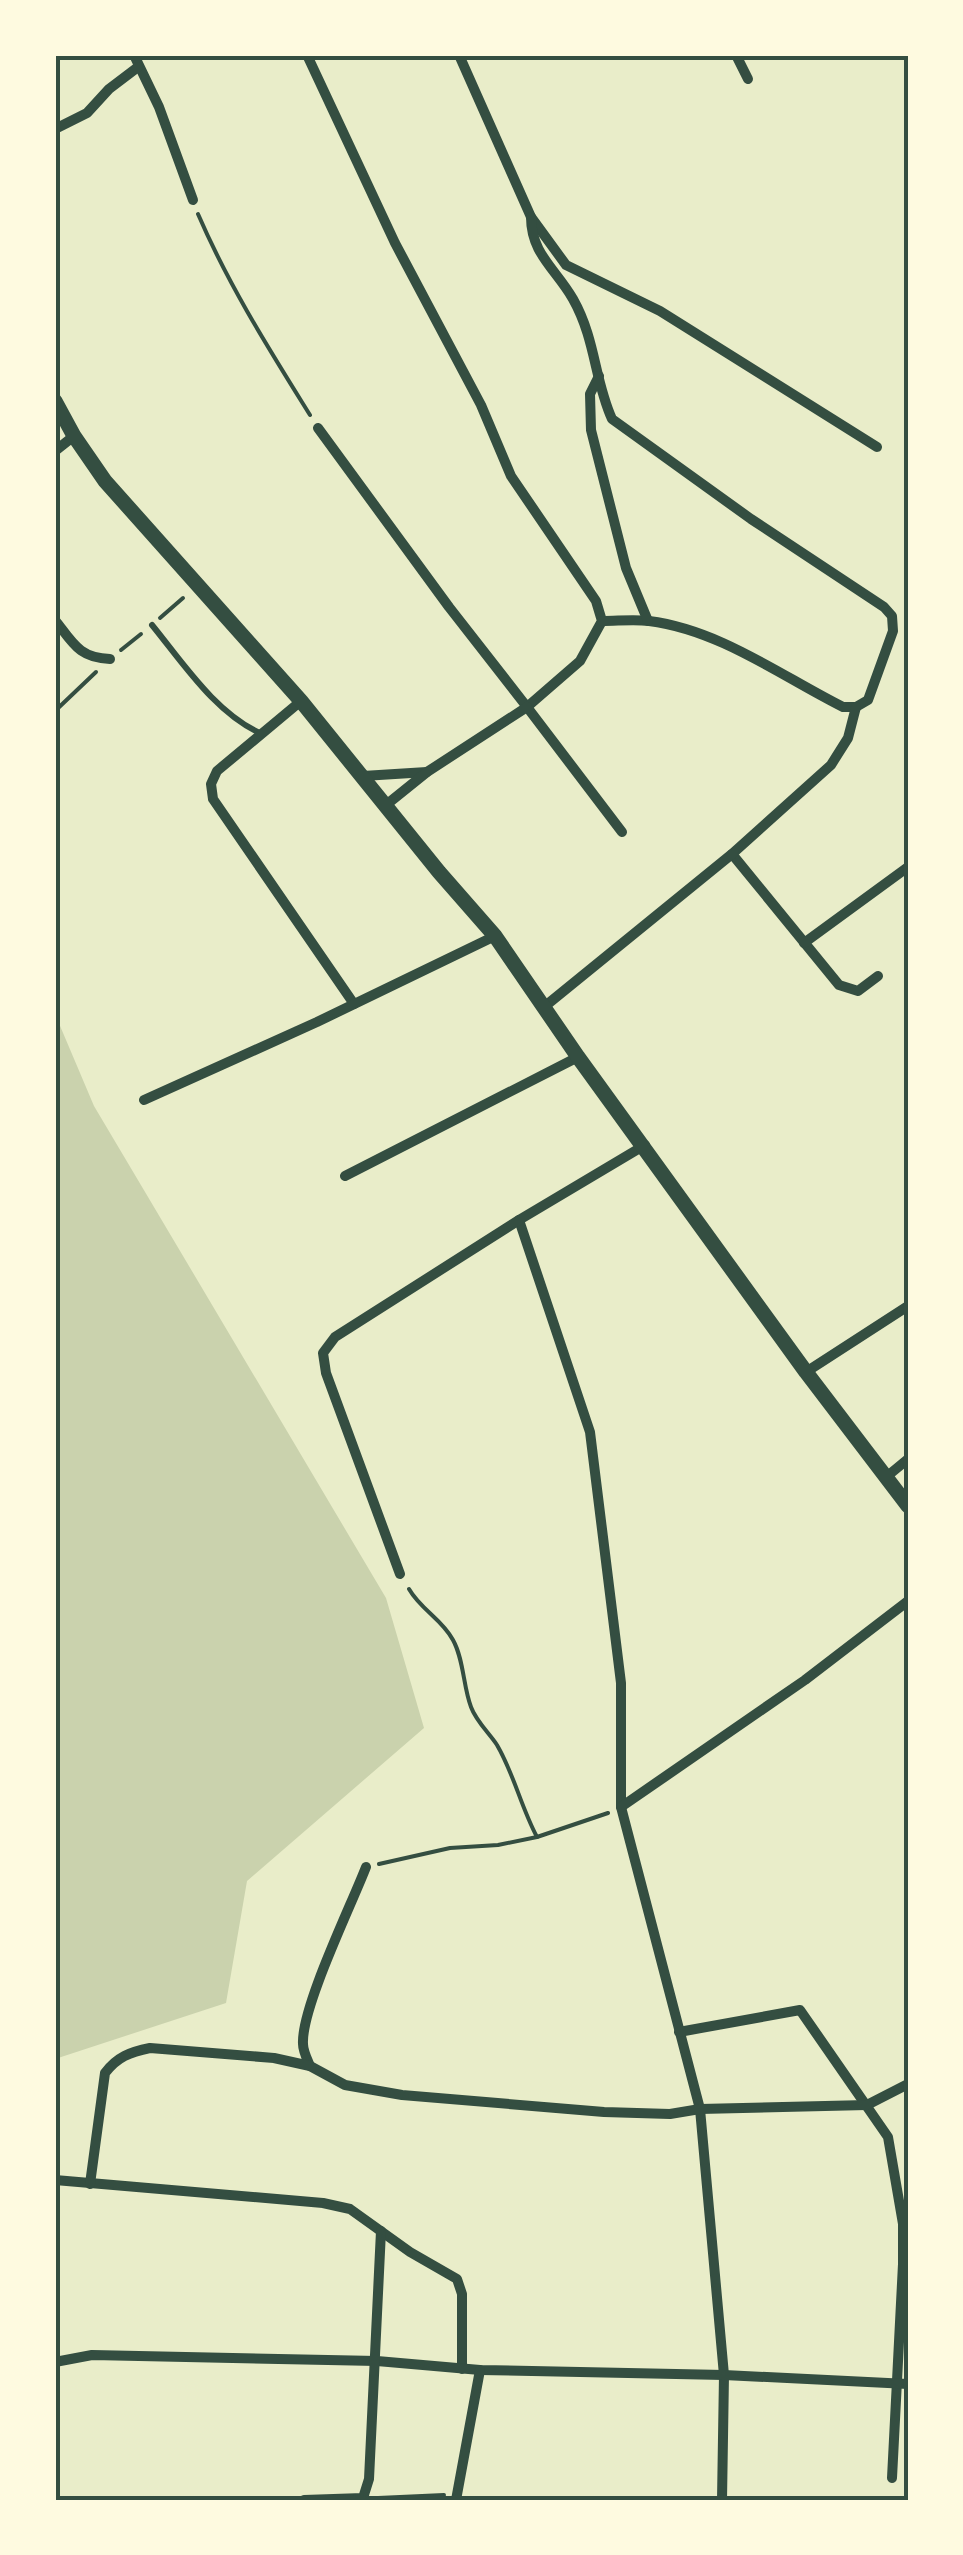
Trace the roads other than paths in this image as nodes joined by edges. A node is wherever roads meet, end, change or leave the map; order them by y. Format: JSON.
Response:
{"nodes":[{"id":1,"x":307,"y":55,"type":"edge"},
{"id":2,"x":460,"y":55,"type":"edge"},
{"id":3,"x":736,"y":55,"type":"edge"},
{"id":4,"x":136,"y":61,"type":"edge"},
{"id":5,"x":748,"y":79,"type":"dead end"},
{"id":6,"x":55,"y":129,"type":"edge"},
{"id":7,"x":192,"y":200,"type":"road end"},
{"id":8,"x":531,"y":217,"type":"junction"},
{"id":9,"x":599,"y":376,"type":"junction"},
{"id":10,"x":55,"y":401,"type":"edge"},
{"id":11,"x":318,"y":428,"type":"road end"},
{"id":12,"x":74,"y":436,"type":"junction"},
{"id":13,"x":877,"y":446,"type":"dead end"},
{"id":14,"x":55,"y":451,"type":"edge"},
{"id":15,"x":55,"y":620,"type":"edge"},
{"id":16,"x":602,"y":621,"type":"junction"},
{"id":17,"x":648,"y":621,"type":"junction"},
{"id":18,"x":152,"y":625,"type":"road end"},
{"id":19,"x":110,"y":659,"type":"road end"},
{"id":20,"x":301,"y":701,"type":"junction"},
{"id":21,"x":527,"y":707,"type":"junction"},
{"id":22,"x":856,"y":707,"type":"junction"},
{"id":23,"x":262,"y":734,"type":"junction"},
{"id":24,"x":427,"y":772,"type":"junction"},
{"id":25,"x":363,"y":776,"type":"junction"},
{"id":26,"x":386,"y":805,"type":"junction"},
{"id":27,"x":622,"y":832,"type":"dead end"},
{"id":28,"x":732,"y":854,"type":"junction"},
{"id":29,"x":908,"y":867,"type":"edge"},
{"id":30,"x":495,"y":936,"type":"junction"},
{"id":31,"x":804,"y":943,"type":"junction"},
{"id":32,"x":878,"y":976,"type":"dead end"},
{"id":33,"x":354,"y":1004,"type":"junction"},
{"id":34,"x":544,"y":1006,"type":"junction"},
{"id":35,"x":578,"y":1057,"type":"junction"},
{"id":36,"x":144,"y":1100,"type":"dead end"},
{"id":37,"x":644,"y":1145,"type":"junction"},
{"id":38,"x":345,"y":1176,"type":"dead end"},
{"id":39,"x":519,"y":1220,"type":"junction"},
{"id":40,"x":908,"y":1306,"type":"edge"},
{"id":41,"x":806,"y":1372,"type":"junction"},
{"id":42,"x":908,"y":1459,"type":"edge"},
{"id":43,"x":884,"y":1478,"type":"junction"},
{"id":44,"x":908,"y":1506,"type":"edge"},
{"id":45,"x":400,"y":1574,"type":"road end"},
{"id":46,"x":908,"y":1601,"type":"edge"},
{"id":47,"x":622,"y":1807,"type":"junction"},
{"id":48,"x":366,"y":1867,"type":"road end"},
{"id":49,"x":680,"y":2032,"type":"junction"},
{"id":50,"x":310,"y":2066,"type":"junction"},
{"id":51,"x":908,"y":2084,"type":"edge"},
{"id":52,"x":867,"y":2106,"type":"junction"},
{"id":53,"x":700,"y":2109,"type":"junction"},
{"id":54,"x":55,"y":2180,"type":"edge"},
{"id":55,"x":90,"y":2184,"type":"junction"},
{"id":56,"x":382,"y":2231,"type":"junction"},
{"id":57,"x":377,"y":2361,"type":"junction"},
{"id":58,"x":55,"y":2362,"type":"edge"},
{"id":59,"x":462,"y":2369,"type":"junction"},
{"id":60,"x":480,"y":2370,"type":"junction"},
{"id":61,"x":724,"y":2376,"type":"junction"},
{"id":62,"x":903,"y":2384,"type":"edge"},
{"id":63,"x":892,"y":2478,"type":"dead end"},
{"id":64,"x":456,"y":2497,"type":"edge"},
{"id":65,"x":363,"y":2498,"type":"edge"},
{"id":66,"x":304,"y":2500,"type":"edge"},
{"id":67,"x":722,"y":2500,"type":"edge"}],
"edges":[{"from":1,"to":16,"type":"street"},
{"from":2,"to":8,"type":"street"},
{"from":3,"to":5,"type":"street"},
{"from":4,"to":6,"type":"street"},
{"from":4,"to":7,"type":"street"},
{"from":8,"to":9,"type":"street"},
{"from":8,"to":13,"type":"street"},
{"from":9,"to":17,"type":"street"},
{"from":9,"to":22,"type":"street"},
{"from":10,"to":12,"type":"street"},
{"from":11,"to":21,"type":"street"},
{"from":12,"to":14,"type":"street"},
{"from":12,"to":20,"type":"street"},
{"from":15,"to":19,"type":"street"},
{"from":16,"to":17,"type":"street"},
{"from":16,"to":21,"type":"street"},
{"from":17,"to":22,"type":"street"},
{"from":18,"to":23,"type":"lane"},
{"from":20,"to":23,"type":"street"},
{"from":20,"to":25,"type":"street"},
{"from":21,"to":24,"type":"street"},
{"from":21,"to":27,"type":"street"},
{"from":22,"to":28,"type":"street"},
{"from":23,"to":33,"type":"street"},
{"from":24,"to":25,"type":"street"},
{"from":24,"to":26,"type":"street"},
{"from":25,"to":26,"type":"street"},
{"from":26,"to":30,"type":"street"},
{"from":28,"to":31,"type":"street"},
{"from":28,"to":34,"type":"street"},
{"from":29,"to":31,"type":"street"},
{"from":30,"to":33,"type":"street"},
{"from":30,"to":34,"type":"street"},
{"from":31,"to":32,"type":"street"},
{"from":33,"to":36,"type":"street"},
{"from":34,"to":35,"type":"street"},
{"from":35,"to":37,"type":"street"},
{"from":35,"to":38,"type":"street"},
{"from":37,"to":39,"type":"street"},
{"from":37,"to":41,"type":"street"},
{"from":39,"to":45,"type":"street"},
{"from":39,"to":47,"type":"street"},
{"from":40,"to":41,"type":"street"},
{"from":41,"to":43,"type":"street"},
{"from":42,"to":43,"type":"street"},
{"from":43,"to":44,"type":"street"},
{"from":46,"to":47,"type":"street"},
{"from":47,"to":49,"type":"street"},
{"from":48,"to":50,"type":"street"},
{"from":49,"to":52,"type":"street"},
{"from":49,"to":53,"type":"street"},
{"from":50,"to":53,"type":"street"},
{"from":50,"to":55,"type":"street"},
{"from":51,"to":52,"type":"street"},
{"from":52,"to":53,"type":"street"},
{"from":52,"to":62,"type":"street"},
{"from":53,"to":61,"type":"street"},
{"from":54,"to":55,"type":"street"},
{"from":55,"to":56,"type":"street"},
{"from":56,"to":57,"type":"street"},
{"from":56,"to":59,"type":"street"},
{"from":57,"to":58,"type":"street"},
{"from":57,"to":59,"type":"street"},
{"from":57,"to":65,"type":"street"},
{"from":59,"to":60,"type":"street"},
{"from":60,"to":61,"type":"street"},
{"from":60,"to":64,"type":"street"},
{"from":61,"to":62,"type":"street"},
{"from":61,"to":67,"type":"street"},
{"from":62,"to":63,"type":"street"},
{"from":65,"to":66,"type":"street"}]}
